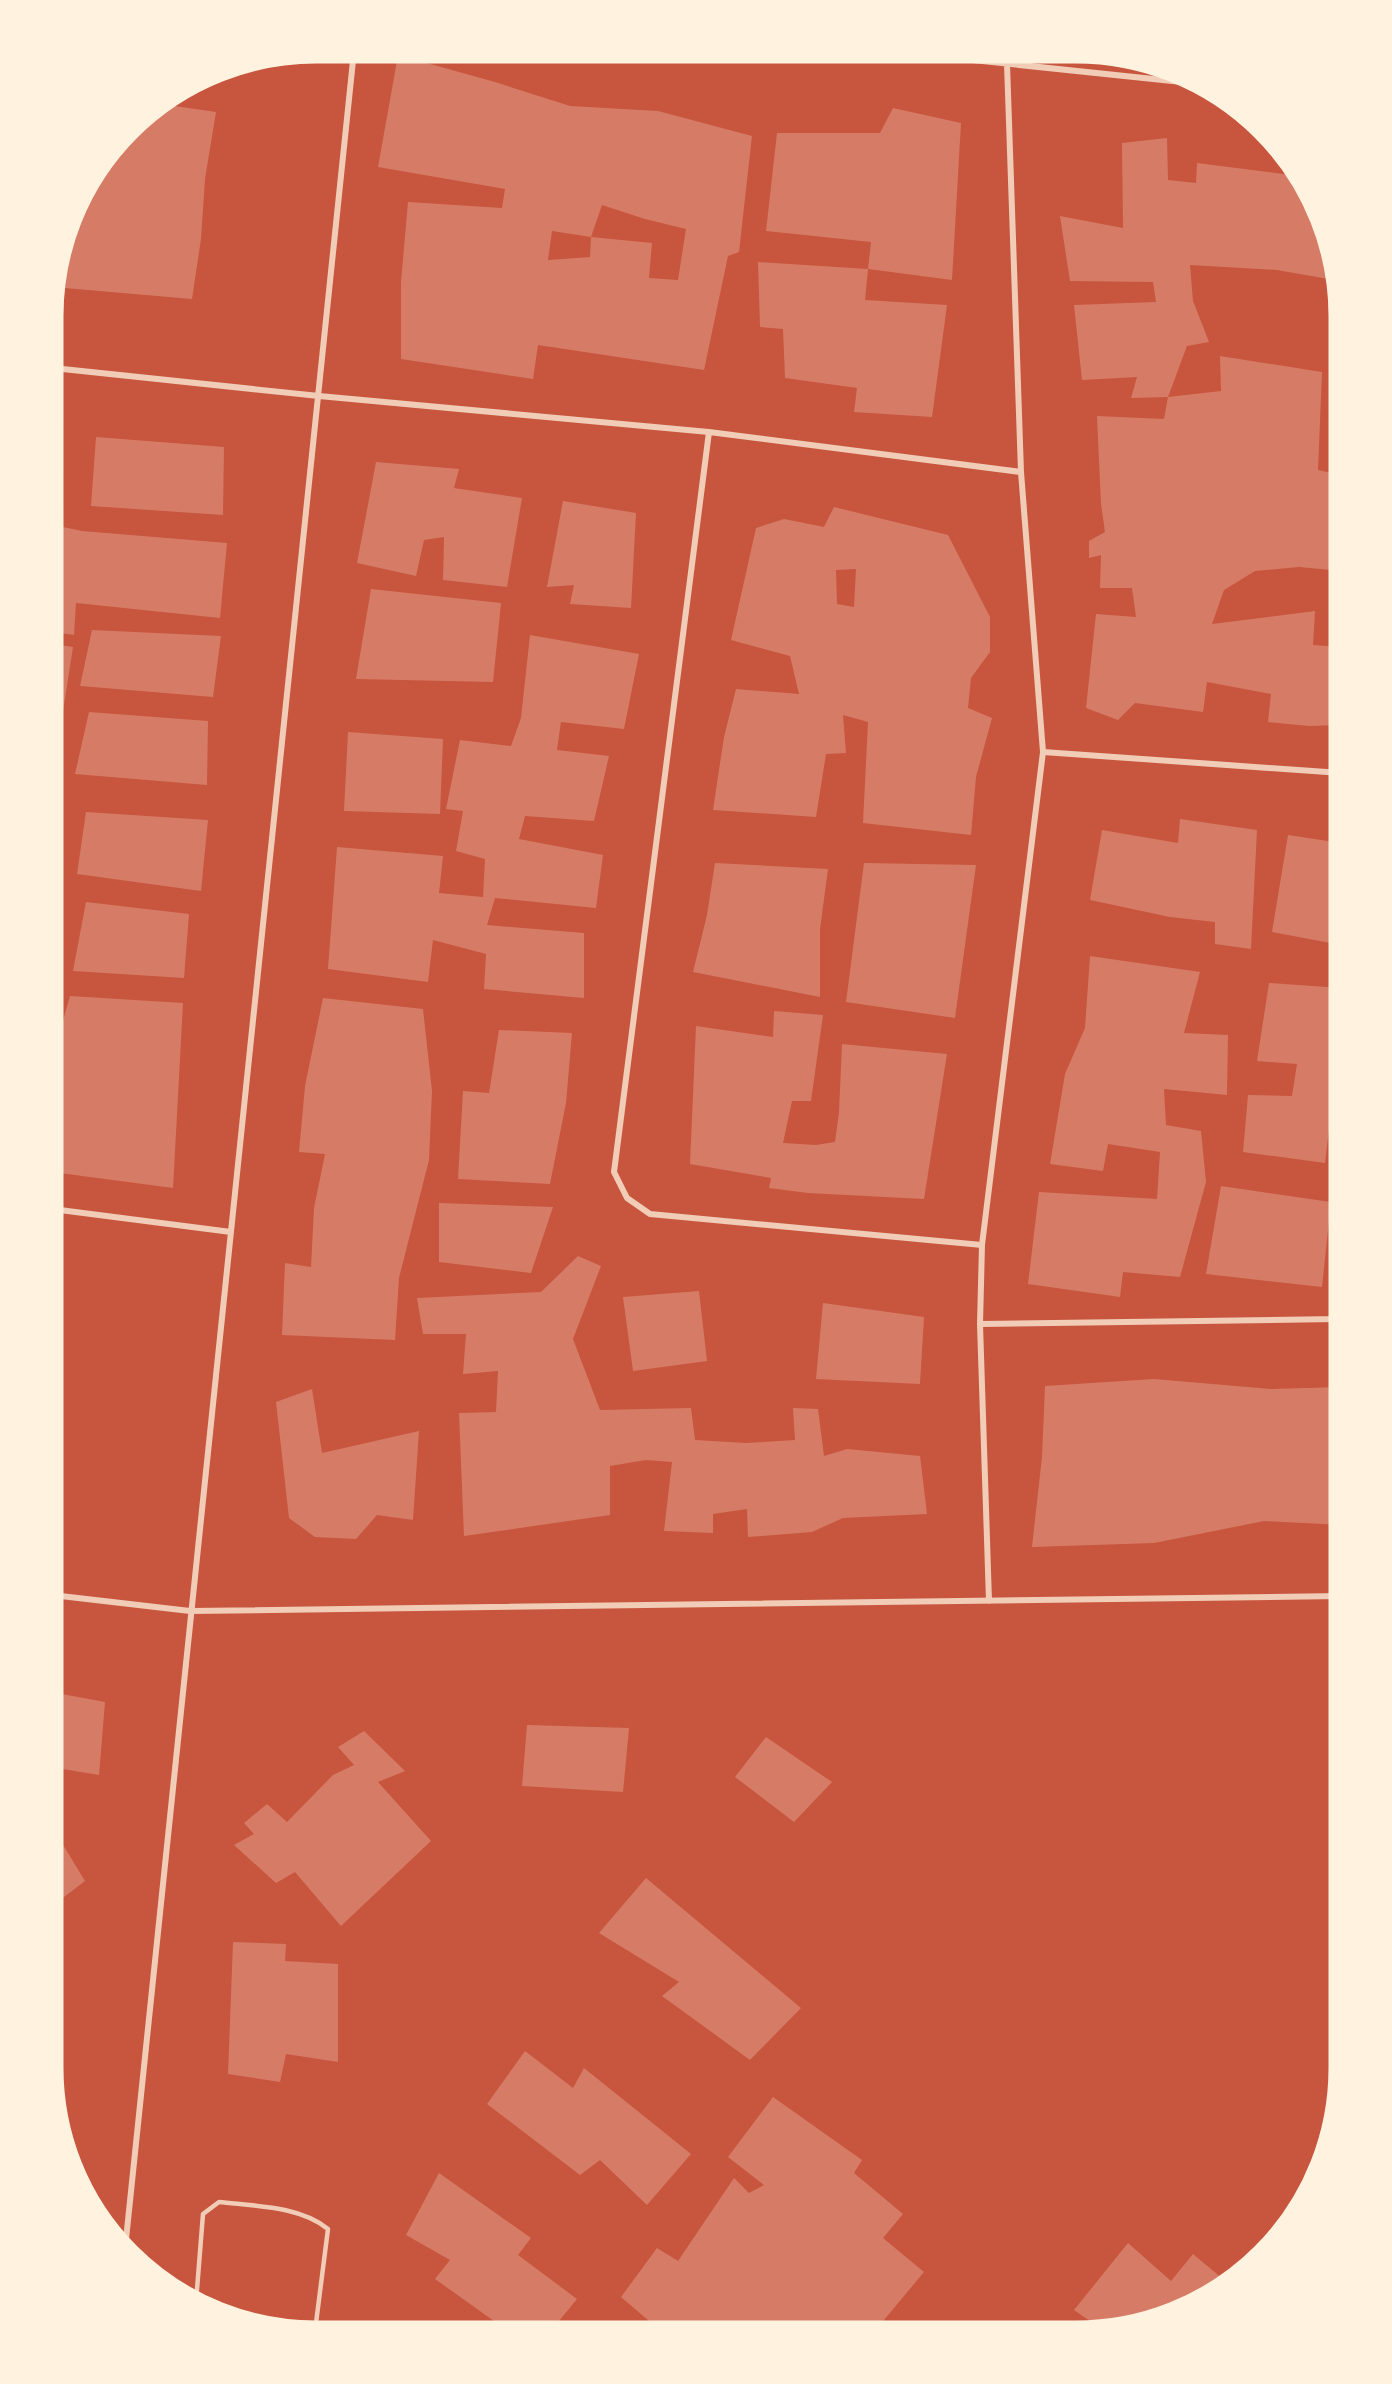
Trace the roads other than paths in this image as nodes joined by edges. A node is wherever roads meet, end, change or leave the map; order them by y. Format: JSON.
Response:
{"nodes":[{"id":1,"x":353,"y":62,"type":"edge"},
{"id":2,"x":988,"y":62,"type":"edge"},
{"id":3,"x":1007,"y":64,"type":"junction"},
{"id":4,"x":1175,"y":81,"type":"edge"},
{"id":5,"x":62,"y":369,"type":"edge"},
{"id":6,"x":319,"y":396,"type":"junction"},
{"id":7,"x":709,"y":432,"type":"junction"},
{"id":8,"x":1022,"y":472,"type":"junction"},
{"id":9,"x":1043,"y":752,"type":"junction"},
{"id":10,"x":1330,"y":772,"type":"edge"},
{"id":11,"x":62,"y":1210,"type":"edge"},
{"id":12,"x":231,"y":1232,"type":"junction"},
{"id":13,"x":982,"y":1245,"type":"junction"},
{"id":14,"x":1330,"y":1319,"type":"edge"},
{"id":15,"x":980,"y":1324,"type":"junction"},
{"id":16,"x":62,"y":1596,"type":"edge"},
{"id":17,"x":1330,"y":1596,"type":"edge"},
{"id":18,"x":989,"y":1601,"type":"junction"},
{"id":19,"x":190,"y":1611,"type":"junction"},
{"id":20,"x":126,"y":2238,"type":"edge"},
{"id":21,"x":197,"y":2293,"type":"edge"},
{"id":22,"x":316,"y":2322,"type":"edge"}],
"edges":[{"from":1,"to":6,"type":"street"},
{"from":2,"to":3,"type":"street"},
{"from":3,"to":4,"type":"street"},
{"from":3,"to":8,"type":"street"},
{"from":5,"to":6,"type":"street"},
{"from":6,"to":7,"type":"street"},
{"from":6,"to":12,"type":"street"},
{"from":7,"to":8,"type":"street"},
{"from":7,"to":13,"type":"street"},
{"from":8,"to":9,"type":"street"},
{"from":9,"to":10,"type":"street"},
{"from":9,"to":13,"type":"street"},
{"from":11,"to":12,"type":"street"},
{"from":12,"to":19,"type":"street"},
{"from":13,"to":15,"type":"street"},
{"from":14,"to":15,"type":"street"},
{"from":15,"to":18,"type":"street"},
{"from":16,"to":19,"type":"street"},
{"from":17,"to":18,"type":"street"},
{"from":18,"to":19,"type":"street"},
{"from":19,"to":20,"type":"street"},
{"from":21,"to":22,"type":"lane"}]}
